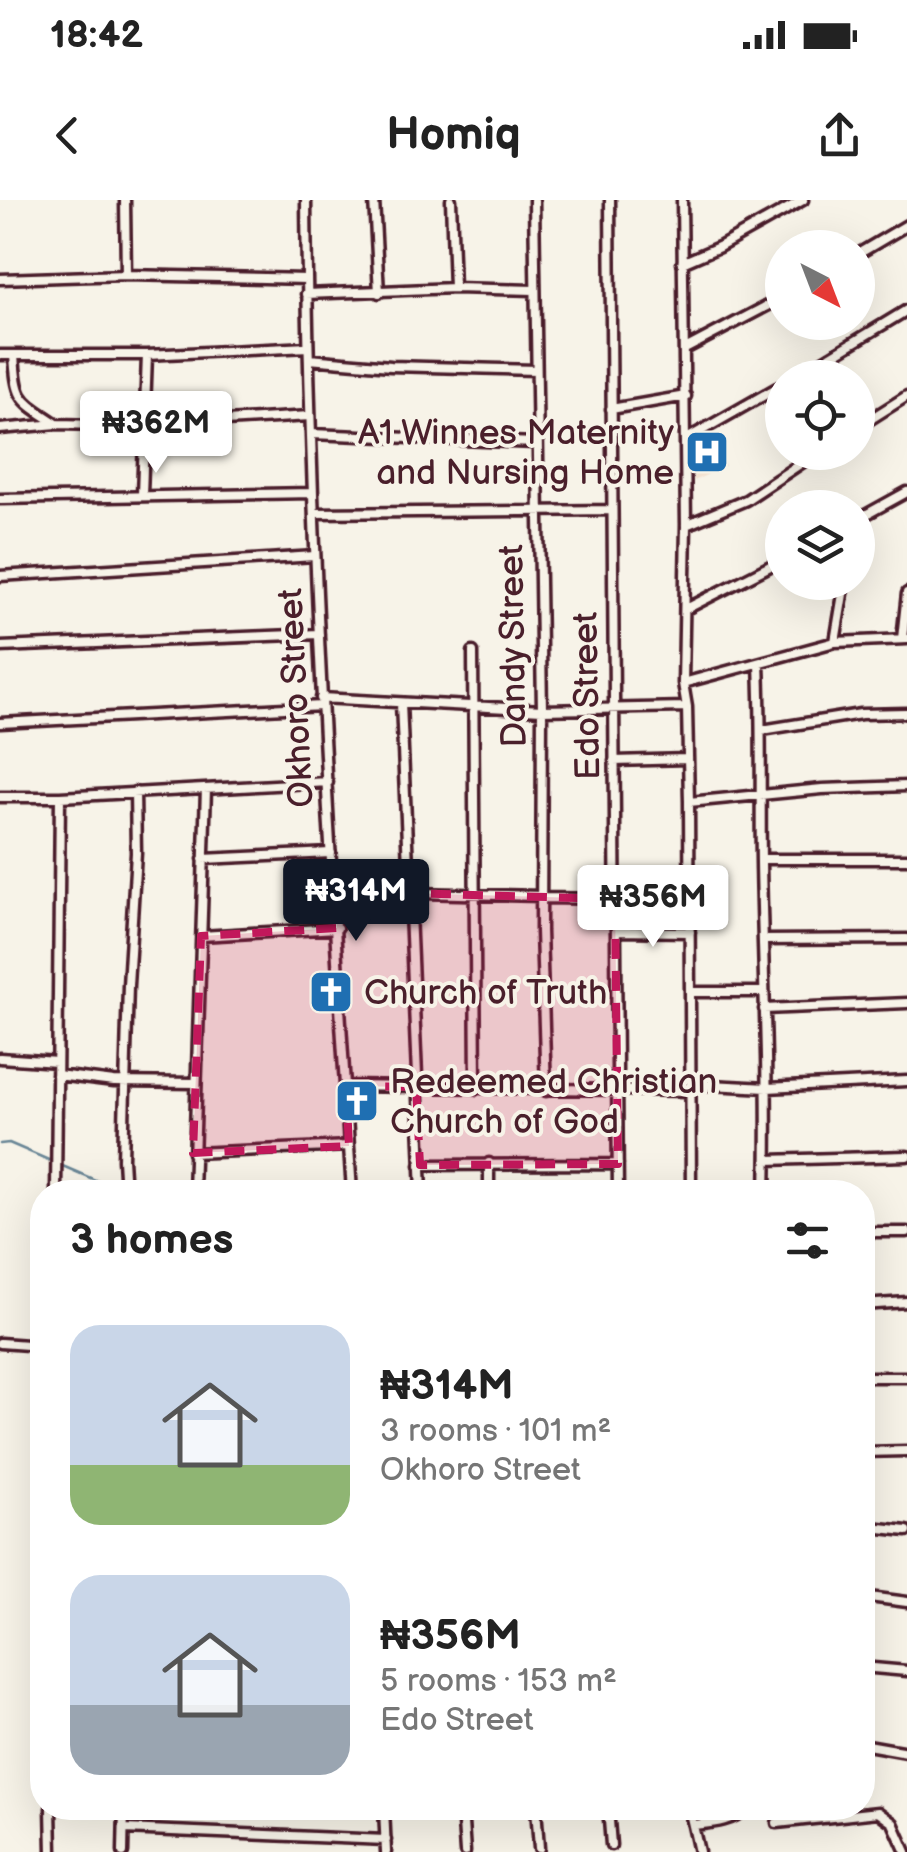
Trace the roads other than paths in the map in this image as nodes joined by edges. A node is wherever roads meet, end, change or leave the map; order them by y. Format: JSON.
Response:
{"nodes":[{"id":1,"x":125,"y":200,"type":"edge"},
{"id":2,"x":306,"y":200,"type":"edge"},
{"id":3,"x":374,"y":200,"type":"edge"},
{"id":4,"x":451,"y":200,"type":"edge"},
{"id":5,"x":534,"y":200,"type":"edge"},
{"id":6,"x":610,"y":200,"type":"edge"},
{"id":7,"x":682,"y":200,"type":"edge"},
{"id":8,"x":803,"y":200,"type":"edge"},
{"id":9,"x":907,"y":225,"type":"edge"},
{"id":10,"x":875,"y":244,"type":"edge"},
{"id":11,"x":682,"y":263,"type":"junction"},
{"id":12,"x":126,"y":276,"type":"junction"},
{"id":13,"x":0,"y":279,"type":"edge"},
{"id":14,"x":307,"y":279,"type":"junction"},
{"id":15,"x":454,"y":288,"type":"junction"},
{"id":16,"x":534,"y":290,"type":"junction"},
{"id":17,"x":378,"y":293,"type":"junction"},
{"id":18,"x":306,"y":294,"type":"junction"},
{"id":19,"x":765,"y":307,"type":"edge"},
{"id":20,"x":907,"y":310,"type":"edge"},
{"id":21,"x":308,"y":347,"type":"junction"},
{"id":22,"x":685,"y":349,"type":"junction"},
{"id":23,"x":0,"y":355,"type":"edge"},
{"id":24,"x":14,"y":355,"type":"junction"},
{"id":25,"x":146,"y":355,"type":"junction"},
{"id":26,"x":309,"y":359,"type":"junction"},
{"id":27,"x":825,"y":360,"type":"edge"},
{"id":28,"x":536,"y":370,"type":"junction"},
{"id":29,"x":765,"y":394,"type":"edge"},
{"id":30,"x":686,"y":396,"type":"junction"},
{"id":31,"x":907,"y":396,"type":"edge"},
{"id":32,"x":611,"y":409,"type":"junction"},
{"id":33,"x":310,"y":416,"type":"junction"},
{"id":34,"x":875,"y":416,"type":"edge"},
{"id":35,"x":56,"y":424,"type":"junction"},
{"id":36,"x":144,"y":426,"type":"junction"},
{"id":37,"x":0,"y":429,"type":"edge"},
{"id":38,"x":312,"y":434,"type":"junction"},
{"id":39,"x":685,"y":440,"type":"junction"},
{"id":40,"x":536,"y":443,"type":"junction"},
{"id":41,"x":791,"y":470,"type":"edge"},
{"id":42,"x":907,"y":492,"type":"edge"},
{"id":43,"x":313,"y":493,"type":"junction"},
{"id":44,"x":142,"y":495,"type":"junction"},
{"id":45,"x":0,"y":499,"type":"edge"},
{"id":46,"x":612,"y":510,"type":"junction"},
{"id":47,"x":875,"y":510,"type":"edge"},
{"id":48,"x":536,"y":512,"type":"junction"},
{"id":49,"x":314,"y":513,"type":"junction"},
{"id":50,"x":686,"y":524,"type":"junction"},
{"id":51,"x":315,"y":556,"type":"junction"},
{"id":52,"x":765,"y":569,"type":"edge"},
{"id":53,"x":0,"y":576,"type":"edge"},
{"id":54,"x":907,"y":593,"type":"edge"},
{"id":55,"x":842,"y":600,"type":"edge"},
{"id":56,"x":686,"y":609,"type":"junction"},
{"id":57,"x":319,"y":634,"type":"junction"},
{"id":58,"x":904,"y":639,"type":"edge"},
{"id":59,"x":835,"y":642,"type":"junction"},
{"id":60,"x":0,"y":647,"type":"edge"},
{"id":61,"x":472,"y":652,"type":"dead end"},
{"id":62,"x":758,"y":664,"type":"junction"},
{"id":63,"x":683,"y":683,"type":"junction"},
{"id":64,"x":322,"y":702,"type":"junction"},
{"id":65,"x":400,"y":704,"type":"junction"},
{"id":66,"x":472,"y":705,"type":"junction"},
{"id":67,"x":687,"y":707,"type":"junction"},
{"id":68,"x":613,"y":708,"type":"junction"},
{"id":69,"x":542,"y":710,"type":"junction"},
{"id":70,"x":907,"y":713,"type":"edge"},
{"id":71,"x":0,"y":723,"type":"edge"},
{"id":72,"x":762,"y":730,"type":"junction"},
{"id":73,"x":688,"y":759,"type":"junction"},
{"id":74,"x":614,"y":761,"type":"junction"},
{"id":75,"x":328,"y":782,"type":"junction"},
{"id":76,"x":907,"y":786,"type":"edge"},
{"id":77,"x":206,"y":788,"type":"junction"},
{"id":78,"x":134,"y":792,"type":"junction"},
{"id":79,"x":761,"y":794,"type":"junction"},
{"id":80,"x":0,"y":797,"type":"edge"},
{"id":81,"x":60,"y":797,"type":"junction"},
{"id":82,"x":689,"y":802,"type":"junction"},
{"id":83,"x":331,"y":853,"type":"junction"},
{"id":84,"x":204,"y":859,"type":"junction"},
{"id":85,"x":761,"y":859,"type":"junction"},
{"id":86,"x":907,"y":859,"type":"edge"},
{"id":87,"x":335,"y":890,"type":"junction"},
{"id":88,"x":409,"y":894,"type":"junction"},
{"id":89,"x":476,"y":895,"type":"junction"},
{"id":90,"x":541,"y":897,"type":"junction"},
{"id":91,"x":615,"y":899,"type":"junction"},
{"id":92,"x":336,"y":928,"type":"junction"},
{"id":93,"x":616,"y":931,"type":"junction"},
{"id":94,"x":690,"y":932,"type":"junction"},
{"id":95,"x":202,"y":936,"type":"junction"},
{"id":96,"x":907,"y":938,"type":"edge"},
{"id":97,"x":763,"y":940,"type":"junction"},
{"id":98,"x":691,"y":992,"type":"junction"},
{"id":99,"x":763,"y":992,"type":"junction"},
{"id":100,"x":907,"y":1004,"type":"edge"},
{"id":101,"x":764,"y":1009,"type":"junction"},
{"id":102,"x":0,"y":1058,"type":"edge"},
{"id":103,"x":57,"y":1062,"type":"junction"},
{"id":104,"x":57,"y":1075,"type":"junction"},
{"id":105,"x":127,"y":1082,"type":"junction"},
{"id":106,"x":907,"y":1082,"type":"edge"},
{"id":107,"x":196,"y":1084,"type":"junction"},
{"id":108,"x":346,"y":1086,"type":"junction"},
{"id":109,"x":416,"y":1088,"type":"junction"},
{"id":110,"x":691,"y":1088,"type":"junction"},
{"id":111,"x":768,"y":1088,"type":"junction"},
{"id":112,"x":476,"y":1089,"type":"junction"},
{"id":113,"x":546,"y":1090,"type":"junction"},
{"id":114,"x":617,"y":1092,"type":"junction"},
{"id":115,"x":349,"y":1146,"type":"junction"},
{"id":116,"x":193,"y":1153,"type":"junction"},
{"id":117,"x":907,"y":1156,"type":"edge"},
{"id":118,"x":766,"y":1160,"type":"junction"},
{"id":119,"x":489,"y":1164,"type":"junction"},
{"id":120,"x":618,"y":1164,"type":"junction"},
{"id":121,"x":420,"y":1166,"type":"junction"},
{"id":122,"x":56,"y":1180,"type":"edge"},
{"id":123,"x":123,"y":1180,"type":"edge"},
{"id":124,"x":192,"y":1180,"type":"edge"},
{"id":125,"x":351,"y":1180,"type":"edge"},
{"id":126,"x":421,"y":1180,"type":"edge"},
{"id":127,"x":490,"y":1180,"type":"edge"},
{"id":128,"x":618,"y":1180,"type":"edge"},
{"id":129,"x":691,"y":1180,"type":"edge"},
{"id":130,"x":766,"y":1180,"type":"edge"},
{"id":131,"x":875,"y":1232,"type":"edge"},
{"id":132,"x":907,"y":1232,"type":"edge"},
{"id":133,"x":907,"y":1302,"type":"edge"},
{"id":134,"x":875,"y":1304,"type":"edge"},
{"id":135,"x":0,"y":1342,"type":"edge"},
{"id":136,"x":30,"y":1345,"type":"edge"},
{"id":137,"x":875,"y":1376,"type":"edge"},
{"id":138,"x":907,"y":1377,"type":"edge"},
{"id":139,"x":907,"y":1451,"type":"edge"},
{"id":140,"x":875,"y":1452,"type":"edge"},
{"id":141,"x":875,"y":1527,"type":"edge"},
{"id":142,"x":907,"y":1531,"type":"edge"},
{"id":143,"x":875,"y":1598,"type":"edge"},
{"id":144,"x":907,"y":1602,"type":"edge"},
{"id":145,"x":875,"y":1668,"type":"edge"},
{"id":146,"x":907,"y":1671,"type":"edge"},
{"id":147,"x":875,"y":1746,"type":"edge"},
{"id":148,"x":907,"y":1752,"type":"edge"},
{"id":149,"x":875,"y":1812,"type":"edge"},
{"id":150,"x":51,"y":1820,"type":"edge"},
{"id":151,"x":124,"y":1820,"type":"edge"},
{"id":152,"x":385,"y":1820,"type":"edge"},
{"id":153,"x":463,"y":1820,"type":"edge"},
{"id":154,"x":537,"y":1820,"type":"edge"},
{"id":155,"x":609,"y":1820,"type":"edge"},
{"id":156,"x":692,"y":1820,"type":"edge"},
{"id":157,"x":721,"y":1820,"type":"edge"},
{"id":158,"x":804,"y":1820,"type":"edge"},
{"id":159,"x":776,"y":1823,"type":"dead end"},
{"id":160,"x":693,"y":1826,"type":"junction"},
{"id":161,"x":124,"y":1829,"type":"junction"},
{"id":162,"x":386,"y":1840,"type":"junction"},
{"id":163,"x":611,"y":1846,"type":"dead end"},
{"id":164,"x":539,"y":1848,"type":"dead end"},
{"id":165,"x":52,"y":1852,"type":"edge"},
{"id":166,"x":123,"y":1852,"type":"edge"},
{"id":167,"x":386,"y":1852,"type":"edge"},
{"id":168,"x":466,"y":1852,"type":"edge"},
{"id":169,"x":699,"y":1852,"type":"edge"},
{"id":170,"x":906,"y":1852,"type":"edge"}],
"edges":[{"from":1,"to":12,"type":"street"},
{"from":2,"to":14,"type":"street","name":"Okhoro Street"},
{"from":3,"to":17,"type":"street"},
{"from":4,"to":15,"type":"street"},
{"from":5,"to":16,"type":"street","name":"Dandy Street"},
{"from":6,"to":32,"type":"street","name":"Edo Street"},
{"from":7,"to":11,"type":"street"},
{"from":8,"to":11,"type":"street"},
{"from":9,"to":10,"type":"street"},
{"from":11,"to":22,"type":"street"},
{"from":12,"to":13,"type":"street"},
{"from":12,"to":14,"type":"street"},
{"from":14,"to":18,"type":"street","name":"Okhoro Street"},
{"from":15,"to":16,"type":"street"},
{"from":15,"to":17,"type":"street"},
{"from":16,"to":28,"type":"street","name":"Dandy Street"},
{"from":17,"to":18,"type":"street"},
{"from":18,"to":21,"type":"street","name":"Okhoro Street"},
{"from":19,"to":22,"type":"street"},
{"from":20,"to":27,"type":"street"},
{"from":21,"to":25,"type":"street"},
{"from":21,"to":26,"type":"street","name":"Okhoro Street"},
{"from":22,"to":30,"type":"street"},
{"from":23,"to":24,"type":"street"},
{"from":24,"to":25,"type":"street"},
{"from":24,"to":35,"type":"street"},
{"from":25,"to":36,"type":"street"},
{"from":26,"to":28,"type":"street"},
{"from":26,"to":33,"type":"street","name":"Okhoro Street"},
{"from":28,"to":40,"type":"street","name":"Dandy Street"},
{"from":29,"to":39,"type":"street"},
{"from":30,"to":32,"type":"street"},
{"from":30,"to":39,"type":"street"},
{"from":31,"to":34,"type":"street"},
{"from":32,"to":46,"type":"street","name":"Edo Street"},
{"from":33,"to":36,"type":"street"},
{"from":33,"to":38,"type":"street","name":"Okhoro Street"},
{"from":35,"to":36,"type":"street"},
{"from":35,"to":37,"type":"street"},
{"from":36,"to":44,"type":"street"},
{"from":38,"to":40,"type":"street"},
{"from":38,"to":43,"type":"street","name":"Okhoro Street"},
{"from":39,"to":50,"type":"street"},
{"from":40,"to":48,"type":"street","name":"Dandy Street"},
{"from":41,"to":50,"type":"street"},
{"from":42,"to":47,"type":"street"},
{"from":43,"to":44,"type":"street"},
{"from":43,"to":49,"type":"street","name":"Okhoro Street"},
{"from":44,"to":45,"type":"street"},
{"from":46,"to":48,"type":"street"},
{"from":46,"to":68,"type":"street","name":"Edo Street"},
{"from":48,"to":49,"type":"street"},
{"from":48,"to":69,"type":"street","name":"Dandy Street"},
{"from":49,"to":51,"type":"street","name":"Okhoro Street"},
{"from":50,"to":56,"type":"street"},
{"from":51,"to":53,"type":"street"},
{"from":51,"to":57,"type":"street","name":"Okhoro Street"},
{"from":52,"to":56,"type":"street"},
{"from":54,"to":58,"type":"street"},
{"from":55,"to":59,"type":"street"},
{"from":56,"to":63,"type":"street"},
{"from":57,"to":60,"type":"street"},
{"from":57,"to":64,"type":"street","name":"Okhoro Street"},
{"from":58,"to":59,"type":"street"},
{"from":59,"to":62,"type":"street"},
{"from":61,"to":66,"type":"street"},
{"from":62,"to":63,"type":"street"},
{"from":62,"to":72,"type":"street"},
{"from":63,"to":67,"type":"street"},
{"from":64,"to":65,"type":"street"},
{"from":64,"to":71,"type":"street"},
{"from":64,"to":75,"type":"street","name":"Okhoro Street"},
{"from":65,"to":66,"type":"street"},
{"from":65,"to":88,"type":"street"},
{"from":66,"to":69,"type":"street"},
{"from":66,"to":89,"type":"street"},
{"from":67,"to":68,"type":"street"},
{"from":67,"to":73,"type":"street"},
{"from":68,"to":69,"type":"street"},
{"from":68,"to":74,"type":"street","name":"Edo Street"},
{"from":69,"to":90,"type":"street","name":"Dandy Street"},
{"from":70,"to":72,"type":"street"},
{"from":72,"to":79,"type":"street"},
{"from":73,"to":74,"type":"street"},
{"from":73,"to":82,"type":"street"},
{"from":74,"to":91,"type":"street","name":"Edo Street"},
{"from":75,"to":77,"type":"street"},
{"from":75,"to":83,"type":"street","name":"Okhoro Street"},
{"from":76,"to":79,"type":"street"},
{"from":77,"to":78,"type":"street"},
{"from":77,"to":84,"type":"street"},
{"from":78,"to":81,"type":"street"},
{"from":78,"to":105,"type":"street"},
{"from":79,"to":82,"type":"street"},
{"from":79,"to":85,"type":"street"},
{"from":80,"to":81,"type":"street"},
{"from":81,"to":103,"type":"street"},
{"from":82,"to":94,"type":"street"},
{"from":83,"to":84,"type":"street"},
{"from":83,"to":87,"type":"street","name":"Okhoro Street"},
{"from":84,"to":95,"type":"street"},
{"from":85,"to":86,"type":"street"},
{"from":85,"to":97,"type":"street"},
{"from":87,"to":88,"type":"street"},
{"from":87,"to":92,"type":"street","name":"Okhoro Street"},
{"from":88,"to":89,"type":"street"},
{"from":88,"to":109,"type":"street"},
{"from":89,"to":90,"type":"street"},
{"from":89,"to":112,"type":"street"},
{"from":90,"to":91,"type":"street"},
{"from":90,"to":113,"type":"street","name":"Dandy Street"},
{"from":91,"to":93,"type":"street","name":"Edo Street"},
{"from":92,"to":95,"type":"street"},
{"from":92,"to":108,"type":"street","name":"Okhoro Street"},
{"from":93,"to":94,"type":"street"},
{"from":93,"to":114,"type":"street","name":"Edo Street"},
{"from":94,"to":98,"type":"street"},
{"from":95,"to":107,"type":"street"},
{"from":96,"to":97,"type":"street"},
{"from":97,"to":99,"type":"street"},
{"from":98,"to":99,"type":"street"},
{"from":98,"to":110,"type":"street"},
{"from":99,"to":101,"type":"street"},
{"from":100,"to":101,"type":"street"},
{"from":101,"to":111,"type":"street"},
{"from":102,"to":103,"type":"street"},
{"from":103,"to":104,"type":"street"},
{"from":104,"to":105,"type":"street"},
{"from":104,"to":122,"type":"street"},
{"from":105,"to":107,"type":"street"},
{"from":105,"to":123,"type":"street"},
{"from":106,"to":111,"type":"street"},
{"from":107,"to":116,"type":"street"},
{"from":108,"to":109,"type":"street"},
{"from":108,"to":115,"type":"street","name":"Okhoro Street"},
{"from":109,"to":112,"type":"street"},
{"from":109,"to":121,"type":"street"},
{"from":110,"to":111,"type":"street"},
{"from":110,"to":114,"type":"street"},
{"from":110,"to":129,"type":"street"},
{"from":111,"to":118,"type":"street"},
{"from":112,"to":113,"type":"street"},
{"from":113,"to":114,"type":"street"},
{"from":114,"to":120,"type":"street","name":"Edo Street"},
{"from":115,"to":116,"type":"street"},
{"from":115,"to":125,"type":"street","name":"Okhoro Street"},
{"from":116,"to":124,"type":"street"},
{"from":117,"to":118,"type":"street"},
{"from":118,"to":130,"type":"street"},
{"from":119,"to":120,"type":"street"},
{"from":119,"to":121,"type":"street"},
{"from":119,"to":127,"type":"street"},
{"from":120,"to":128,"type":"street","name":"Edo Street"},
{"from":121,"to":126,"type":"street"},
{"from":131,"to":132,"type":"street"},
{"from":133,"to":134,"type":"street"},
{"from":135,"to":136,"type":"street"},
{"from":137,"to":138,"type":"street"},
{"from":139,"to":140,"type":"street"},
{"from":141,"to":142,"type":"street"},
{"from":143,"to":144,"type":"street"},
{"from":145,"to":146,"type":"street"},
{"from":147,"to":148,"type":"street"},
{"from":149,"to":170,"type":"street"},
{"from":150,"to":165,"type":"street"},
{"from":151,"to":161,"type":"street"},
{"from":152,"to":162,"type":"street"},
{"from":153,"to":168,"type":"street"},
{"from":154,"to":164,"type":"street"},
{"from":155,"to":163,"type":"street"},
{"from":156,"to":160,"type":"street"},
{"from":157,"to":160,"type":"street"},
{"from":158,"to":159,"type":"street"},
{"from":160,"to":169,"type":"street"},
{"from":161,"to":162,"type":"street"},
{"from":161,"to":166,"type":"street"},
{"from":162,"to":167,"type":"street"}]}
